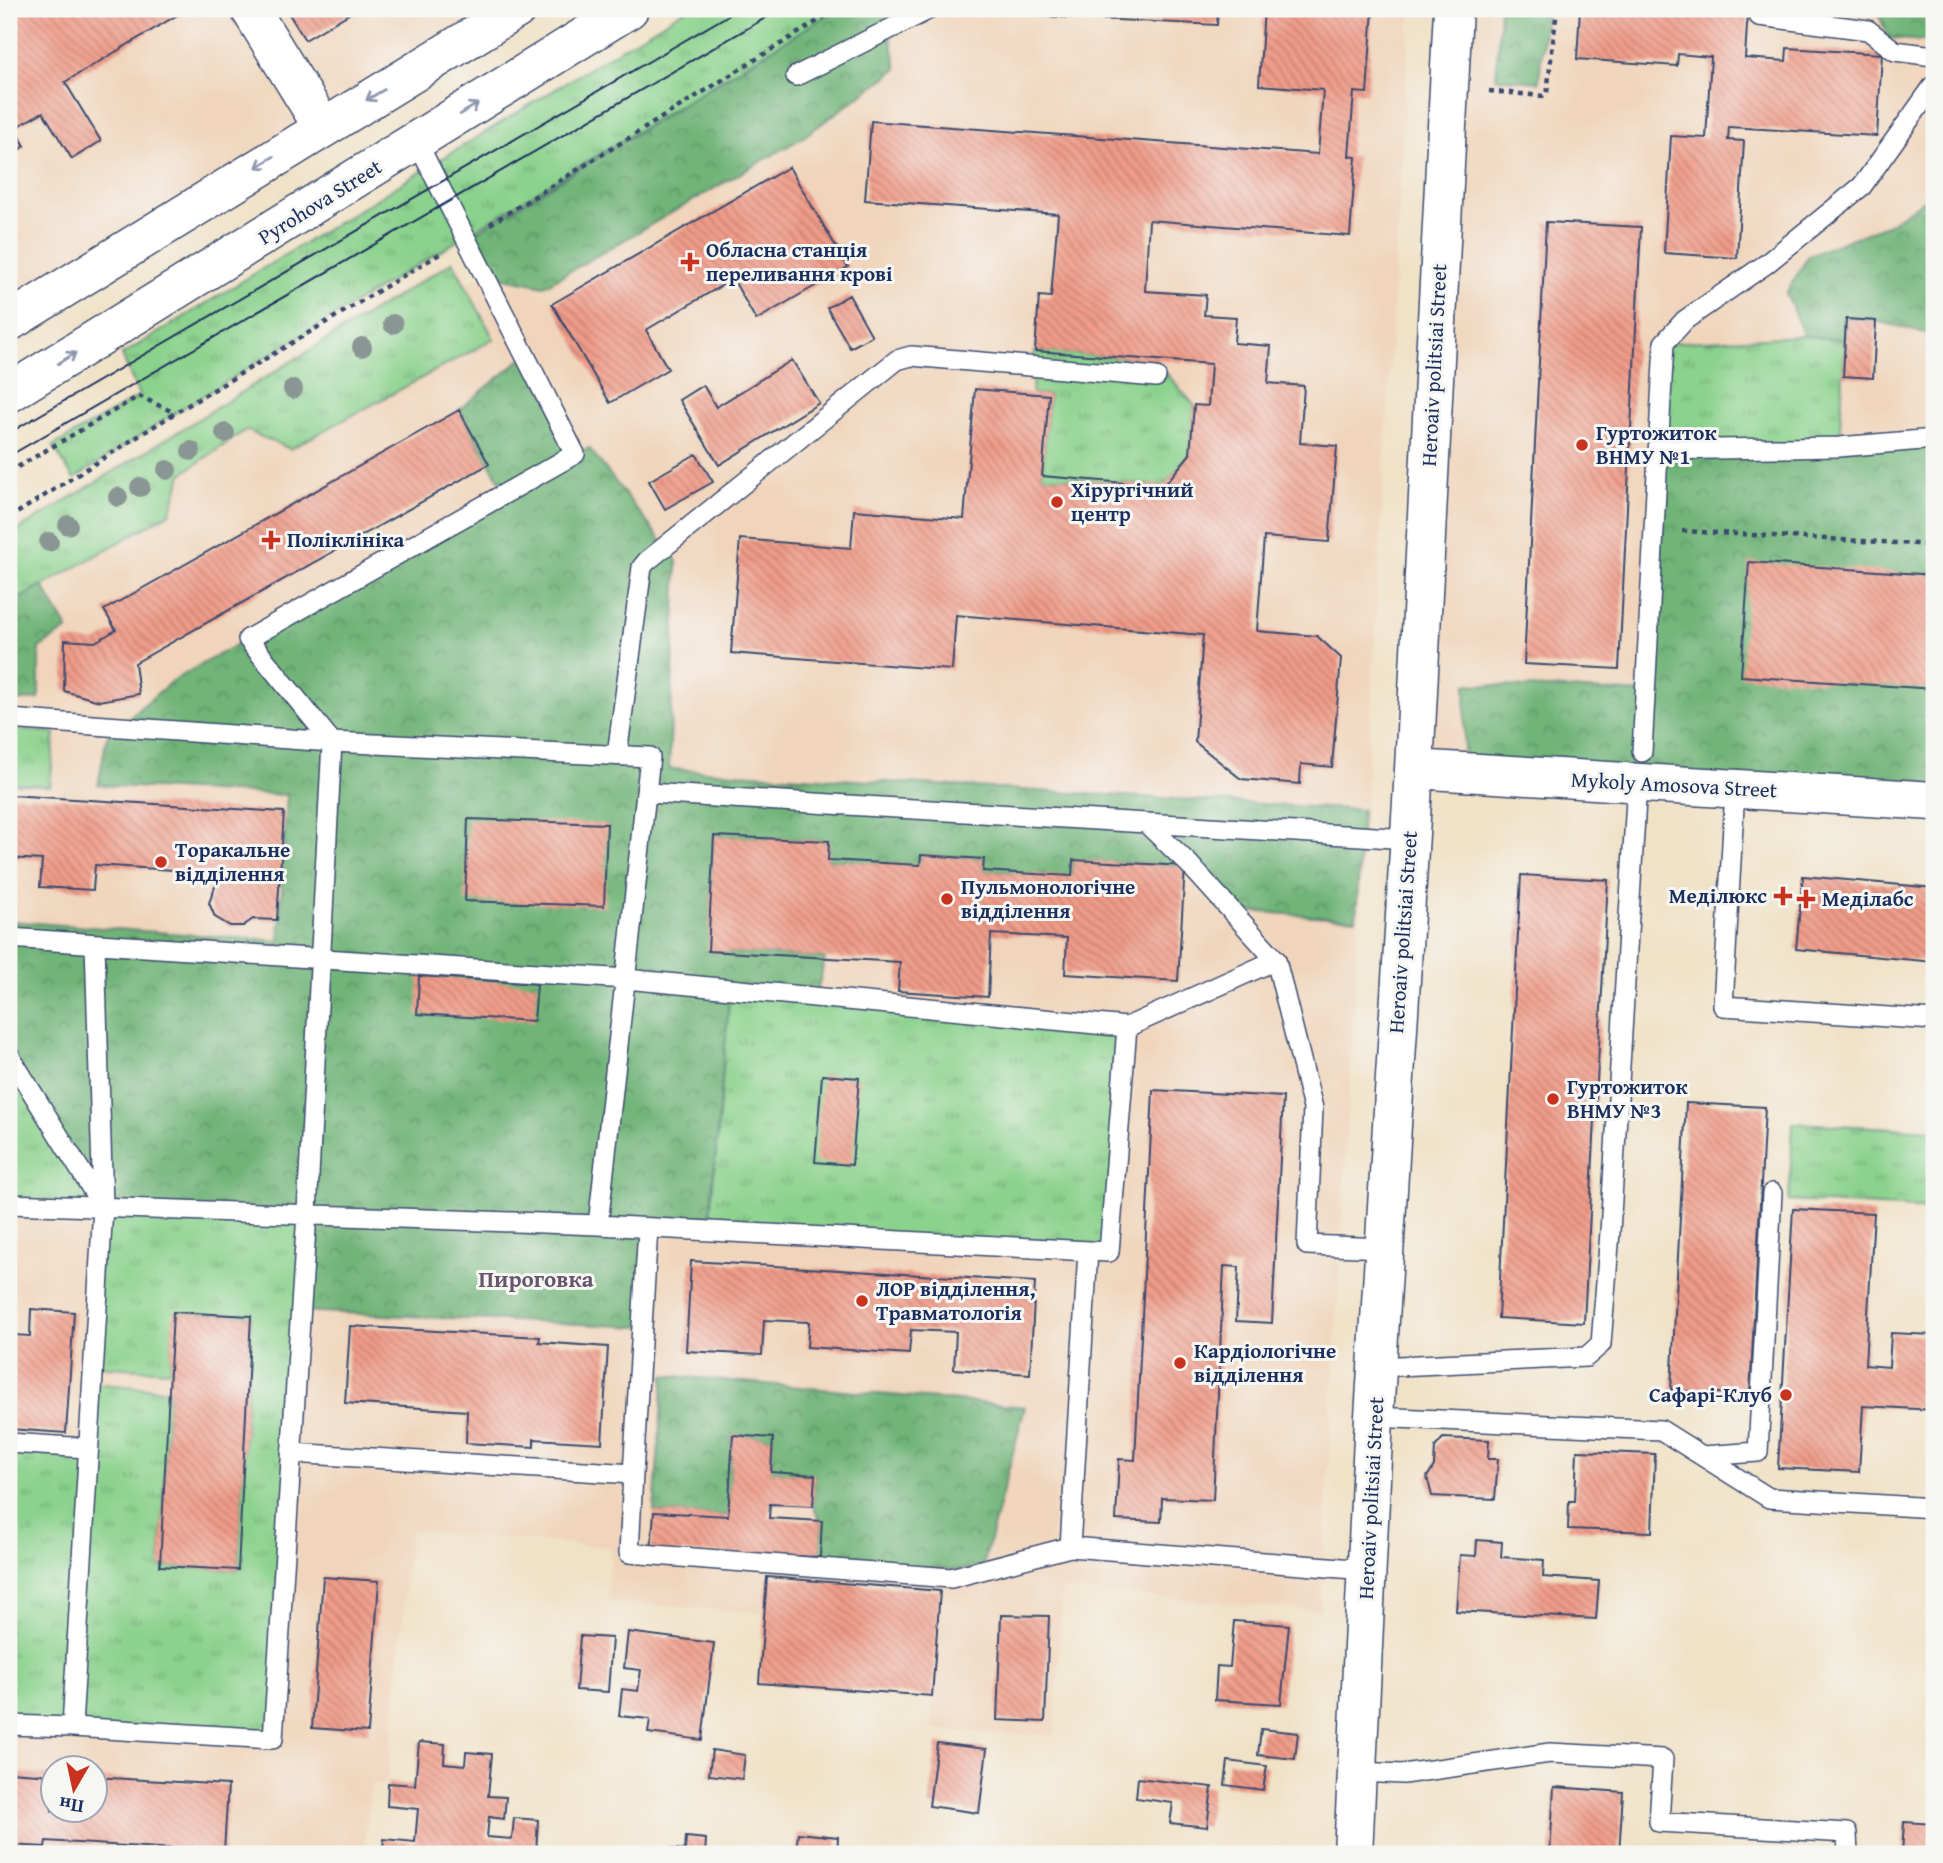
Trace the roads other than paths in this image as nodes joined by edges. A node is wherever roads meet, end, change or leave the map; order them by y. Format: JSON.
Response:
{"nodes":[{"id":1,"x":250,"y":9,"type":"edge"},
{"id":2,"x":517,"y":9,"type":"edge"},
{"id":3,"x":629,"y":9,"type":"edge"},
{"id":4,"x":1453,"y":9,"type":"edge"},
{"id":5,"x":924,"y":10,"type":"edge"},
{"id":6,"x":1759,"y":16,"type":"dead end"},
{"id":7,"x":1934,"y":56,"type":"edge"},
{"id":8,"x":796,"y":76,"type":"dead end"},
{"id":9,"x":1934,"y":85,"type":"edge"},
{"id":10,"x":323,"y":126,"type":"junction"},
{"id":11,"x":417,"y":142,"type":"junction"},
{"id":12,"x":9,"y":322,"type":"edge"},
{"id":13,"x":1156,"y":377,"type":"dead end"},
{"id":14,"x":9,"y":393,"type":"edge"},
{"id":15,"x":1934,"y":439,"type":"edge"},
{"id":16,"x":1658,"y":450,"type":"junction"},
{"id":17,"x":9,"y":719,"type":"edge"},
{"id":18,"x":332,"y":742,"type":"junction"},
{"id":19,"x":617,"y":755,"type":"junction"},
{"id":20,"x":1640,"y":768,"type":"junction"},
{"id":21,"x":1413,"y":769,"type":"junction"},
{"id":22,"x":1735,"y":789,"type":"junction"},
{"id":23,"x":648,"y":793,"type":"junction"},
{"id":24,"x":1934,"y":801,"type":"edge"},
{"id":25,"x":1146,"y":823,"type":"junction"},
{"id":26,"x":1409,"y":839,"type":"junction"},
{"id":27,"x":9,"y":938,"type":"edge"},
{"id":28,"x":95,"y":944,"type":"junction"},
{"id":29,"x":321,"y":960,"type":"junction"},
{"id":30,"x":1276,"y":960,"type":"junction"},
{"id":31,"x":626,"y":979,"type":"junction"},
{"id":32,"x":1934,"y":1020,"type":"edge"},
{"id":33,"x":1127,"y":1027,"type":"junction"},
{"id":34,"x":9,"y":1055,"type":"edge"},
{"id":35,"x":1772,"y":1193,"type":"dead end"},
{"id":36,"x":9,"y":1205,"type":"edge"},
{"id":37,"x":103,"y":1207,"type":"junction"},
{"id":38,"x":307,"y":1213,"type":"junction"},
{"id":39,"x":598,"y":1225,"type":"junction"},
{"id":40,"x":648,"y":1228,"type":"junction"},
{"id":41,"x":1384,"y":1248,"type":"junction"},
{"id":42,"x":1088,"y":1251,"type":"junction"},
{"id":43,"x":1377,"y":1367,"type":"junction"},
{"id":44,"x":1374,"y":1418,"type":"junction"},
{"id":45,"x":9,"y":1443,"type":"edge"},
{"id":46,"x":87,"y":1448,"type":"junction"},
{"id":47,"x":290,"y":1452,"type":"junction"},
{"id":48,"x":1703,"y":1456,"type":"junction"},
{"id":49,"x":633,"y":1474,"type":"junction"},
{"id":50,"x":1934,"y":1508,"type":"edge"},
{"id":51,"x":1070,"y":1547,"type":"junction"},
{"id":52,"x":1367,"y":1570,"type":"junction"},
{"id":53,"x":9,"y":1725,"type":"edge"},
{"id":54,"x":72,"y":1727,"type":"junction"},
{"id":55,"x":1358,"y":1772,"type":"junction"},
{"id":56,"x":1353,"y":1854,"type":"edge"},
{"id":57,"x":1848,"y":1854,"type":"edge"}],
"edges":[{"from":1,"to":10,"type":"street"},
{"from":2,"to":10,"type":"street","one_way":true},
{"from":11,"to":3,"type":"street","name":"Pyrohova Street","one_way":true},
{"from":4,"to":21,"type":"street","name":"Heroaiv politsiai Street"},
{"from":5,"to":8,"type":"lane"},
{"from":6,"to":7,"type":"lane"},
{"from":9,"to":16,"type":"lane"},
{"from":10,"to":12,"type":"street","one_way":true},
{"from":14,"to":11,"type":"street","name":"Pyrohova Street","one_way":true},
{"from":11,"to":18,"type":"lane"},
{"from":13,"to":19,"type":"lane"},
{"from":15,"to":16,"type":"lane"},
{"from":16,"to":20,"type":"lane"},
{"from":17,"to":18,"type":"lane"},
{"from":18,"to":19,"type":"lane"},
{"from":18,"to":29,"type":"lane"},
{"from":19,"to":23,"type":"lane"},
{"from":20,"to":21,"type":"street","name":"Mykoly Amosova Street"},
{"from":20,"to":22,"type":"street","name":"Mykoly Amosova Street"},
{"from":20,"to":43,"type":"lane"},
{"from":21,"to":26,"type":"street","name":"Heroaiv politsiai Street"},
{"from":22,"to":24,"type":"street","name":"Mykoly Amosova Street"},
{"from":22,"to":32,"type":"lane"},
{"from":23,"to":25,"type":"lane"},
{"from":23,"to":31,"type":"lane"},
{"from":25,"to":26,"type":"lane"},
{"from":25,"to":30,"type":"lane"},
{"from":26,"to":41,"type":"street","name":"Heroaiv politsiai Street"},
{"from":27,"to":28,"type":"lane"},
{"from":28,"to":29,"type":"lane"},
{"from":28,"to":37,"type":"lane"},
{"from":29,"to":31,"type":"lane"},
{"from":29,"to":38,"type":"lane"},
{"from":30,"to":33,"type":"lane"},
{"from":30,"to":41,"type":"lane"},
{"from":31,"to":33,"type":"lane"},
{"from":31,"to":39,"type":"lane"},
{"from":33,"to":42,"type":"lane"},
{"from":34,"to":37,"type":"lane"},
{"from":35,"to":48,"type":"lane"},
{"from":36,"to":37,"type":"lane"},
{"from":37,"to":38,"type":"lane"},
{"from":37,"to":46,"type":"lane"},
{"from":38,"to":39,"type":"lane"},
{"from":38,"to":47,"type":"lane"},
{"from":39,"to":40,"type":"lane"},
{"from":40,"to":42,"type":"lane"},
{"from":40,"to":49,"type":"lane"},
{"from":41,"to":43,"type":"street","name":"Heroaiv politsiai Street"},
{"from":42,"to":51,"type":"lane"},
{"from":43,"to":44,"type":"street","name":"Heroaiv politsiai Street"},
{"from":44,"to":48,"type":"lane"},
{"from":44,"to":52,"type":"street","name":"Heroaiv politsiai Street"},
{"from":45,"to":46,"type":"lane"},
{"from":46,"to":54,"type":"lane"},
{"from":47,"to":49,"type":"lane"},
{"from":47,"to":54,"type":"lane"},
{"from":48,"to":50,"type":"lane"},
{"from":49,"to":51,"type":"lane"},
{"from":51,"to":52,"type":"lane"},
{"from":52,"to":55,"type":"street","name":"Heroaiv politsiai Street"},
{"from":53,"to":54,"type":"lane"},
{"from":55,"to":56,"type":"street","name":"Heroaiv politsiai Street"},
{"from":55,"to":57,"type":"lane"}]}
